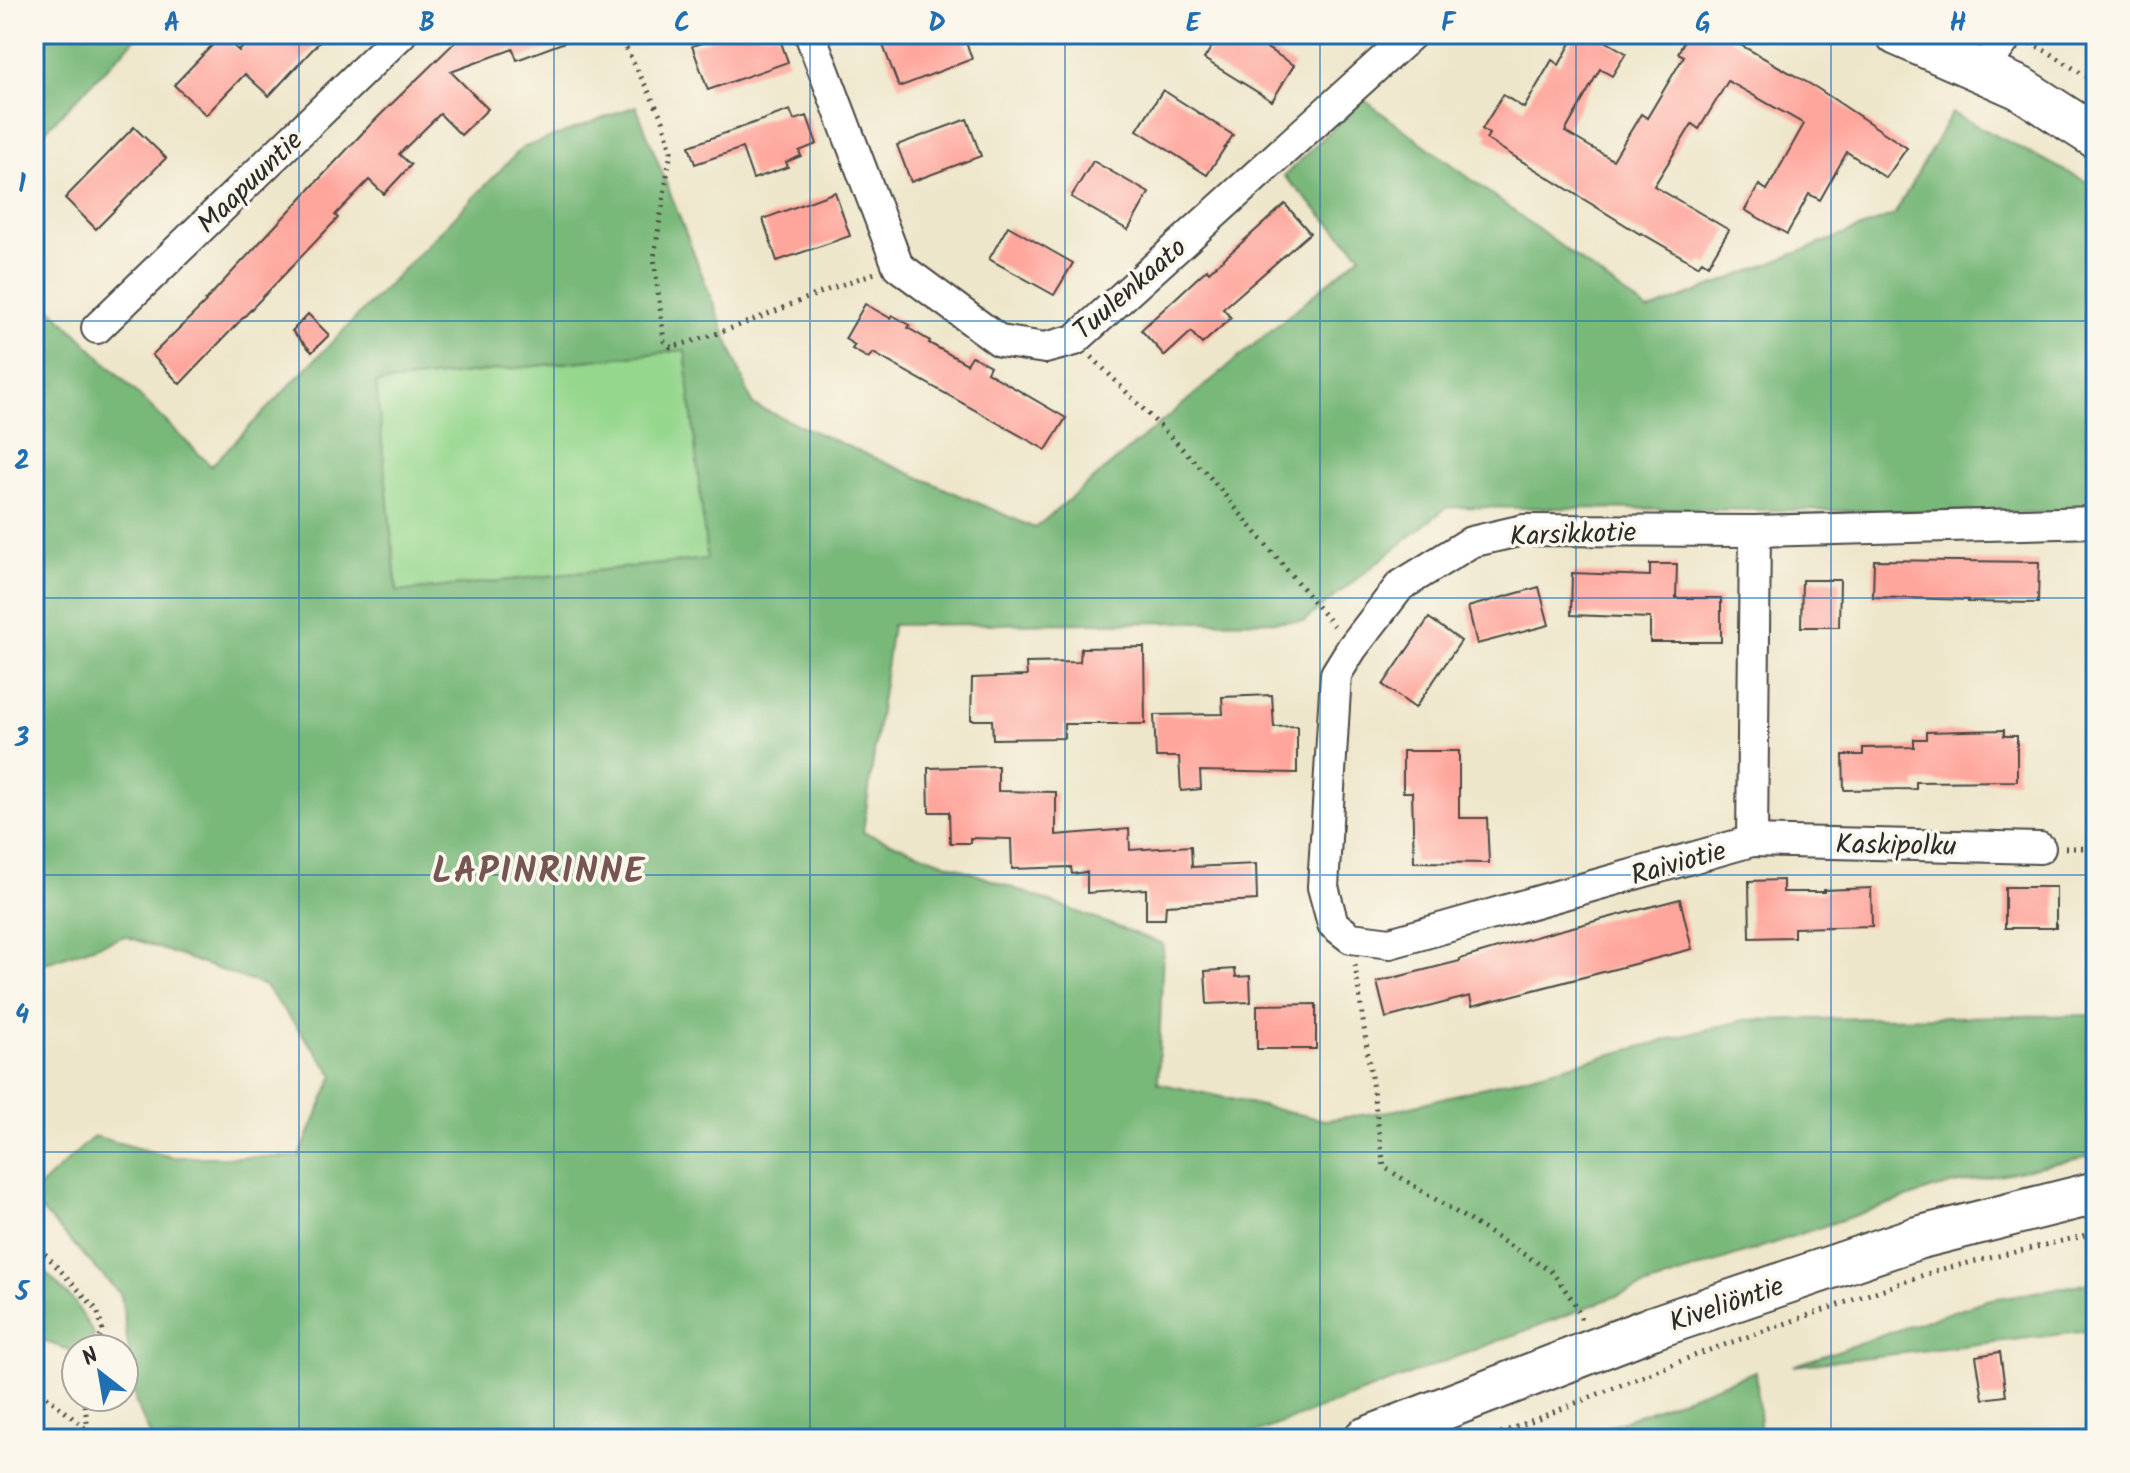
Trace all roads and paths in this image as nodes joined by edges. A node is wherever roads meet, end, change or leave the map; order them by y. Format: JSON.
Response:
{"nodes":[{"id":1,"x":401,"y":34,"type":"edge"},
{"id":2,"x":619,"y":34,"type":"edge"},
{"id":3,"x":810,"y":34,"type":"edge"},
{"id":4,"x":1412,"y":34,"type":"edge"},
{"id":5,"x":1897,"y":34,"type":"edge"},
{"id":6,"x":2016,"y":36,"type":"edge"},
{"id":7,"x":1981,"y":72,"type":"junction"},
{"id":8,"x":2096,"y":83,"type":"edge"},
{"id":9,"x":2096,"y":137,"type":"edge"},
{"id":10,"x":898,"y":266,"type":"junction"},
{"id":11,"x":97,"y":328,"type":"dead end"},
{"id":12,"x":1075,"y":340,"type":"junction"},
{"id":13,"x":2096,"y":522,"type":"edge"},
{"id":14,"x":1755,"y":531,"type":"junction"},
{"id":15,"x":1352,"y":648,"type":"junction"},
{"id":16,"x":1752,"y":841,"type":"junction"},
{"id":17,"x":2040,"y":848,"type":"dead end"},
{"id":18,"x":1351,"y":938,"type":"junction"},
{"id":19,"x":2096,"y":1193,"type":"edge"},
{"id":20,"x":2096,"y":1233,"type":"edge"},
{"id":21,"x":34,"y":1242,"type":"edge"},
{"id":22,"x":102,"y":1333,"type":"edge"},
{"id":23,"x":1594,"y":1350,"type":"junction"},
{"id":24,"x":34,"y":1386,"type":"edge"},
{"id":25,"x":1611,"y":1390,"type":"junction"},
{"id":26,"x":85,"y":1413,"type":"edge"},
{"id":27,"x":86,"y":1429,"type":"junction"},
{"id":28,"x":89,"y":1439,"type":"edge"},
{"id":29,"x":1365,"y":1439,"type":"edge"},
{"id":30,"x":1486,"y":1439,"type":"edge"}],
"edges":[{"from":1,"to":11,"type":"street","name":"Maapuuntie"},
{"from":2,"to":10,"type":"path"},
{"from":3,"to":10,"type":"street"},
{"from":4,"to":12,"type":"street","name":"Tuulenkaato"},
{"from":5,"to":7,"type":"street"},
{"from":6,"to":7,"type":"street"},
{"from":6,"to":8,"type":"path"},
{"from":7,"to":9,"type":"street"},
{"from":10,"to":12,"type":"street","name":"Tuulenkaato"},
{"from":12,"to":15,"type":"path"},
{"from":13,"to":14,"type":"street","name":"Karsikkotie"},
{"from":14,"to":15,"type":"street","name":"Karsikkotie"},
{"from":14,"to":16,"type":"street","name":"Raiviotie"},
{"from":15,"to":18,"type":"street","name":"Karsikkotie"},
{"from":16,"to":17,"type":"street","name":"Kaskipolku"},
{"from":16,"to":18,"type":"street","name":"Raiviotie"},
{"from":18,"to":23,"type":"path"},
{"from":19,"to":23,"type":"street","name":"Kiveliöntie"},
{"from":20,"to":25,"type":"path"},
{"from":21,"to":22,"type":"path"},
{"from":23,"to":25,"type":"path"},
{"from":23,"to":29,"type":"street","name":"Kiveliöntie"},
{"from":24,"to":27,"type":"path"},
{"from":25,"to":30,"type":"path"},
{"from":26,"to":27,"type":"path"},
{"from":27,"to":28,"type":"path"}]}
